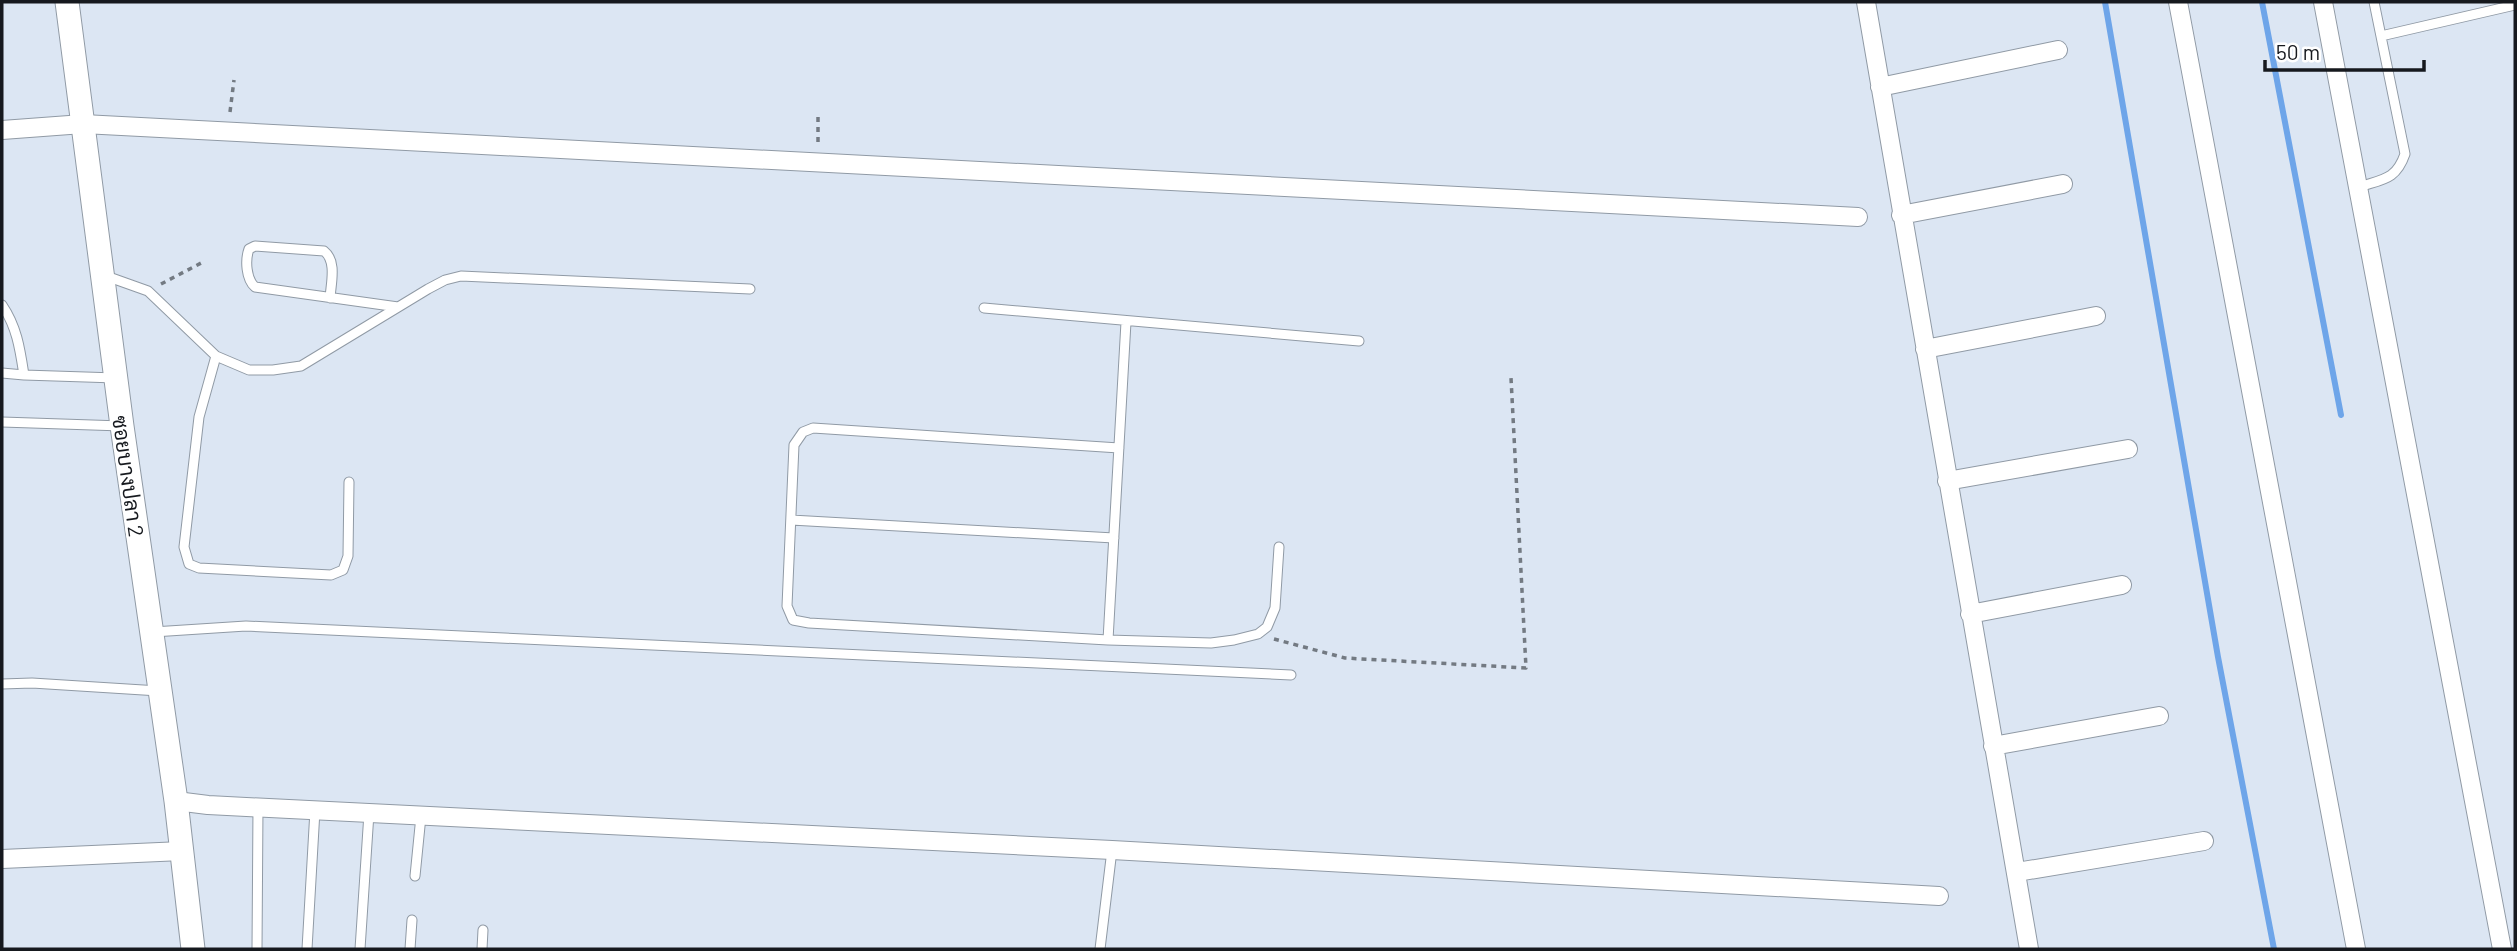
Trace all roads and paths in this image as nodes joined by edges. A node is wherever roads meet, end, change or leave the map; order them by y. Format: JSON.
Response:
{"nodes":[{"id":1,"x":68,"y":2,"type":"edge"},
{"id":2,"x":1866,"y":2,"type":"edge"},
{"id":3,"x":2178,"y":2,"type":"edge"},
{"id":4,"x":2323,"y":2,"type":"edge"},
{"id":5,"x":2374,"y":2,"type":"edge"},
{"id":6,"x":2515,"y":5,"type":"edge"},
{"id":7,"x":2381,"y":36,"type":"junction"},
{"id":8,"x":2059,"y":50,"type":"dead end"},
{"id":9,"x":234,"y":80,"type":"dead end"},
{"id":10,"x":1880,"y":87,"type":"junction"},
{"id":11,"x":818,"y":117,"type":"dead end"},
{"id":12,"x":83,"y":124,"type":"junction"},
{"id":13,"x":2,"y":130,"type":"edge"},
{"id":14,"x":228,"y":131,"type":"junction"},
{"id":15,"x":819,"y":163,"type":"junction"},
{"id":16,"x":2063,"y":184,"type":"dead end"},
{"id":17,"x":2359,"y":187,"type":"junction"},
{"id":18,"x":1901,"y":215,"type":"junction"},
{"id":19,"x":1858,"y":218,"type":"dead end"},
{"id":20,"x":205,"y":261,"type":"dead end"},
{"id":21,"x":104,"y":275,"type":"junction"},
{"id":22,"x":750,"y":289,"type":"dead end"},
{"id":23,"x":148,"y":290,"type":"junction"},
{"id":24,"x":330,"y":298,"type":"junction"},
{"id":25,"x":2,"y":305,"type":"edge"},
{"id":26,"x":398,"y":307,"type":"junction"},
{"id":27,"x":984,"y":308,"type":"dead end"},
{"id":28,"x":2096,"y":316,"type":"dead end"},
{"id":29,"x":1126,"y":322,"type":"junction"},
{"id":30,"x":1359,"y":341,"type":"dead end"},
{"id":31,"x":1925,"y":349,"type":"junction"},
{"id":32,"x":216,"y":356,"type":"junction"},
{"id":33,"x":2,"y":373,"type":"edge"},
{"id":34,"x":24,"y":375,"type":"junction"},
{"id":35,"x":116,"y":378,"type":"junction"},
{"id":36,"x":1511,"y":378,"type":"dead end"},
{"id":37,"x":2,"y":422,"type":"edge"},
{"id":38,"x":122,"y":426,"type":"junction"},
{"id":39,"x":1119,"y":448,"type":"junction"},
{"id":40,"x":2128,"y":449,"type":"dead end"},
{"id":41,"x":1947,"y":481,"type":"junction"},
{"id":42,"x":349,"y":482,"type":"dead end"},
{"id":43,"x":791,"y":520,"type":"junction"},
{"id":44,"x":1114,"y":538,"type":"junction"},
{"id":45,"x":1279,"y":547,"type":"dead end"},
{"id":46,"x":2122,"y":585,"type":"dead end"},
{"id":47,"x":1970,"y":614,"type":"junction"},
{"id":48,"x":151,"y":632,"type":"junction"},
{"id":49,"x":1258,"y":634,"type":"junction"},
{"id":50,"x":1108,"y":640,"type":"junction"},
{"id":51,"x":1291,"y":675,"type":"dead end"},
{"id":52,"x":2,"y":684,"type":"edge"},
{"id":53,"x":159,"y":691,"type":"junction"},
{"id":54,"x":2159,"y":716,"type":"dead end"},
{"id":55,"x":1993,"y":746,"type":"junction"},
{"id":56,"x":176,"y":801,"type":"junction"},
{"id":57,"x":258,"y":807,"type":"junction"},
{"id":58,"x":315,"y":810,"type":"junction"},
{"id":59,"x":369,"y":813,"type":"junction"},
{"id":60,"x":421,"y":816,"type":"junction"},
{"id":61,"x":2203,"y":841,"type":"dead end"},
{"id":62,"x":1112,"y":850,"type":"junction"},
{"id":63,"x":182,"y":851,"type":"junction"},
{"id":64,"x":2,"y":859,"type":"edge"},
{"id":65,"x":2017,"y":872,"type":"junction"},
{"id":66,"x":415,"y":876,"type":"dead end"},
{"id":67,"x":1938,"y":896,"type":"dead end"},
{"id":68,"x":412,"y":920,"type":"dead end"},
{"id":69,"x":483,"y":930,"type":"dead end"},
{"id":70,"x":193,"y":949,"type":"edge"},
{"id":71,"x":257,"y":949,"type":"edge"},
{"id":72,"x":307,"y":949,"type":"edge"},
{"id":73,"x":360,"y":949,"type":"edge"},
{"id":74,"x":410,"y":949,"type":"edge"},
{"id":75,"x":482,"y":949,"type":"edge"},
{"id":76,"x":1100,"y":949,"type":"edge"},
{"id":77,"x":2029,"y":949,"type":"edge"},
{"id":78,"x":2356,"y":949,"type":"edge"},
{"id":79,"x":2502,"y":949,"type":"edge"}],
"edges":[{"from":1,"to":12,"type":"street","name":"ซอยบางปลา 2"},
{"from":2,"to":10,"type":"street"},
{"from":3,"to":78,"type":"street"},
{"from":4,"to":17,"type":"street"},
{"from":5,"to":7,"type":"lane"},
{"from":6,"to":7,"type":"lane"},
{"from":7,"to":17,"type":"lane"},
{"from":8,"to":10,"type":"street"},
{"from":9,"to":14,"type":"path"},
{"from":10,"to":18,"type":"street"},
{"from":11,"to":15,"type":"path"},
{"from":12,"to":13,"type":"street"},
{"from":12,"to":14,"type":"street"},
{"from":12,"to":21,"type":"street","name":"ซอยบางปลา 2"},
{"from":14,"to":15,"type":"street"},
{"from":15,"to":19,"type":"street"},
{"from":16,"to":18,"type":"street"},
{"from":17,"to":79,"type":"street"},
{"from":18,"to":31,"type":"street"},
{"from":20,"to":23,"type":"path"},
{"from":21,"to":23,"type":"lane"},
{"from":21,"to":35,"type":"street","name":"ซอยบางปลา 2"},
{"from":22,"to":26,"type":"lane"},
{"from":23,"to":32,"type":"lane"},
{"from":24,"to":24,"type":"lane"},
{"from":24,"to":26,"type":"lane"},
{"from":25,"to":34,"type":"lane"},
{"from":26,"to":32,"type":"lane"},
{"from":27,"to":29,"type":"lane"},
{"from":28,"to":31,"type":"street"},
{"from":29,"to":30,"type":"lane"},
{"from":29,"to":39,"type":"lane"},
{"from":31,"to":41,"type":"street"},
{"from":32,"to":42,"type":"lane"},
{"from":33,"to":34,"type":"lane"},
{"from":34,"to":35,"type":"lane"},
{"from":35,"to":38,"type":"street","name":"ซอยบางปลา 2"},
{"from":36,"to":49,"type":"path"},
{"from":37,"to":38,"type":"lane"},
{"from":38,"to":48,"type":"street","name":"ซอยบางปลา 2"},
{"from":39,"to":43,"type":"lane"},
{"from":39,"to":44,"type":"lane"},
{"from":40,"to":41,"type":"street"},
{"from":41,"to":47,"type":"street"},
{"from":43,"to":44,"type":"lane"},
{"from":43,"to":50,"type":"lane"},
{"from":44,"to":50,"type":"lane"},
{"from":45,"to":49,"type":"lane"},
{"from":46,"to":47,"type":"street"},
{"from":47,"to":55,"type":"street"},
{"from":48,"to":51,"type":"lane"},
{"from":48,"to":53,"type":"street","name":"ซอยบางปลา 2"},
{"from":49,"to":50,"type":"lane"},
{"from":52,"to":53,"type":"lane"},
{"from":53,"to":56,"type":"street","name":"ซอยบางปลา 2"},
{"from":54,"to":55,"type":"street"},
{"from":55,"to":65,"type":"street"},
{"from":56,"to":57,"type":"street"},
{"from":56,"to":63,"type":"street","name":"ซอยบางปลา 2"},
{"from":57,"to":58,"type":"street"},
{"from":57,"to":71,"type":"lane"},
{"from":58,"to":59,"type":"street"},
{"from":58,"to":72,"type":"lane"},
{"from":59,"to":60,"type":"street"},
{"from":59,"to":73,"type":"lane"},
{"from":60,"to":62,"type":"street"},
{"from":60,"to":66,"type":"lane"},
{"from":61,"to":65,"type":"street"},
{"from":62,"to":67,"type":"street"},
{"from":62,"to":76,"type":"lane"},
{"from":63,"to":64,"type":"street"},
{"from":63,"to":70,"type":"street","name":"ซอยบางปลา 2"},
{"from":65,"to":77,"type":"street"},
{"from":68,"to":74,"type":"lane"},
{"from":69,"to":75,"type":"lane"}]}
